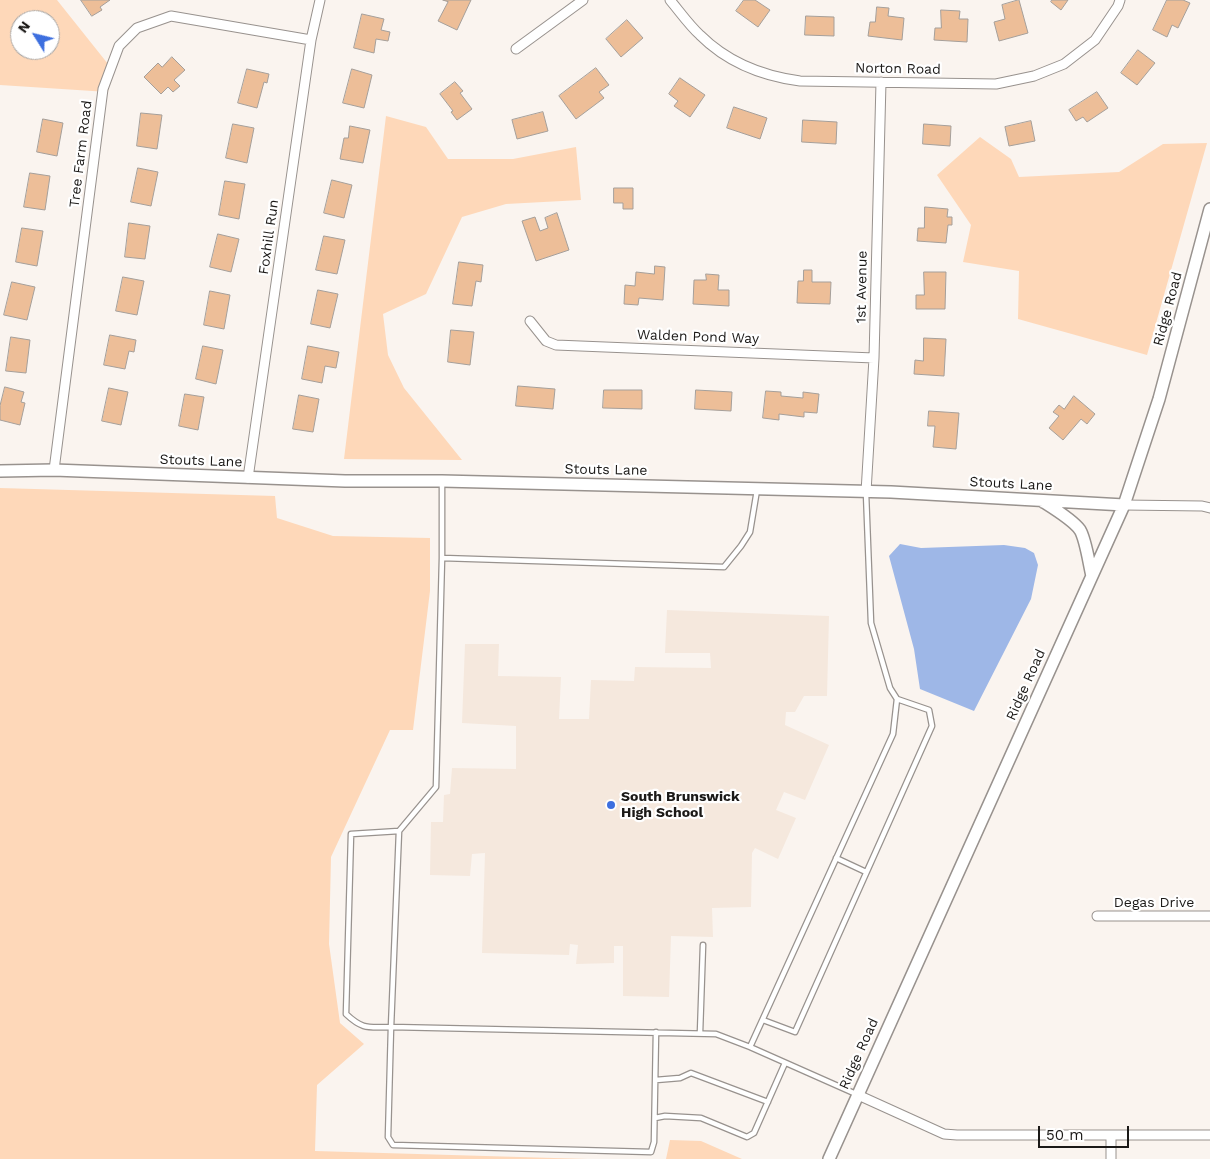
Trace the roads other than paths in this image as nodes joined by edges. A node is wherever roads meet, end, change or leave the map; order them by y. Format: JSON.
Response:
{"nodes":[{"id":1,"x":320,"y":0,"type":"edge"},
{"id":2,"x":583,"y":0,"type":"edge"},
{"id":3,"x":670,"y":0,"type":"edge"},
{"id":4,"x":1120,"y":0,"type":"edge"},
{"id":5,"x":310,"y":40,"type":"junction"},
{"id":6,"x":516,"y":49,"type":"dead end"},
{"id":7,"x":881,"y":82,"type":"junction"},
{"id":8,"x":1210,"y":209,"type":"edge"},
{"id":9,"x":530,"y":321,"type":"dead end"},
{"id":10,"x":874,"y":358,"type":"junction"},
{"id":11,"x":54,"y":470,"type":"junction"},
{"id":12,"x":0,"y":471,"type":"edge"},
{"id":13,"x":248,"y":478,"type":"junction"},
{"id":14,"x":442,"y":481,"type":"junction"},
{"id":15,"x":757,"y":489,"type":"junction"},
{"id":16,"x":866,"y":492,"type":"junction"},
{"id":17,"x":1041,"y":500,"type":"junction"},
{"id":18,"x":1124,"y":505,"type":"junction"},
{"id":19,"x":1210,"y":508,"type":"edge"},
{"id":20,"x":442,"y":558,"type":"junction"},
{"id":21,"x":1092,"y":576,"type":"junction"},
{"id":22,"x":897,"y":700,"type":"junction"},
{"id":23,"x":399,"y":831,"type":"junction"},
{"id":24,"x":836,"y":858,"type":"junction"},
{"id":25,"x":866,"y":872,"type":"junction"},
{"id":26,"x":1097,"y":916,"type":"dead end"},
{"id":27,"x":1210,"y":916,"type":"edge"},
{"id":28,"x":702,"y":945,"type":"dead end"},
{"id":29,"x":762,"y":1020,"type":"junction"},
{"id":30,"x":391,"y":1027,"type":"junction"},
{"id":31,"x":656,"y":1032,"type":"junction"},
{"id":32,"x":700,"y":1033,"type":"junction"},
{"id":33,"x":750,"y":1047,"type":"junction"},
{"id":34,"x":785,"y":1063,"type":"junction"},
{"id":35,"x":656,"y":1080,"type":"junction"},
{"id":36,"x":858,"y":1095,"type":"junction"},
{"id":37,"x":768,"y":1102,"type":"junction"},
{"id":38,"x":655,"y":1118,"type":"junction"},
{"id":39,"x":1111,"y":1135,"type":"junction"},
{"id":40,"x":1210,"y":1135,"type":"edge"},
{"id":41,"x":829,"y":1159,"type":"edge"},
{"id":42,"x":1111,"y":1159,"type":"edge"}],
"edges":[{"from":1,"to":5,"type":"street","name":"Foxhill Run"},
{"from":2,"to":6,"type":"street"},
{"from":3,"to":7,"type":"street","name":"Norton Road"},
{"from":4,"to":7,"type":"street","name":"Norton Road"},
{"from":5,"to":11,"type":"street","name":"Tree Farm Road"},
{"from":5,"to":13,"type":"street","name":"Foxhill Run"},
{"from":7,"to":10,"type":"street","name":"1st Avenue"},
{"from":8,"to":18,"type":"street","name":"Ridge Road"},
{"from":9,"to":10,"type":"street","name":"Walden Pond Way"},
{"from":10,"to":16,"type":"street","name":"1st Avenue"},
{"from":11,"to":12,"type":"street","name":"Stouts Lane"},
{"from":11,"to":13,"type":"street","name":"Stouts Lane"},
{"from":13,"to":14,"type":"street","name":"Stouts Lane"},
{"from":14,"to":15,"type":"street","name":"Stouts Lane"},
{"from":14,"to":20,"type":"lane"},
{"from":15,"to":16,"type":"street","name":"Stouts Lane"},
{"from":15,"to":20,"type":"lane"},
{"from":16,"to":17,"type":"street","name":"Stouts Lane"},
{"from":16,"to":22,"type":"lane"},
{"from":17,"to":18,"type":"street","name":"Stouts Lane"},
{"from":17,"to":21,"type":"street"},
{"from":18,"to":19,"type":"street","name":"Stouts Lane"},
{"from":18,"to":21,"type":"street","name":"Ridge Road"},
{"from":20,"to":23,"type":"lane"},
{"from":21,"to":36,"type":"street","name":"Ridge Road"},
{"from":22,"to":24,"type":"lane"},
{"from":22,"to":25,"type":"lane"},
{"from":23,"to":30,"type":"lane"},
{"from":23,"to":30,"type":"lane"},
{"from":24,"to":25,"type":"lane"},
{"from":24,"to":29,"type":"lane"},
{"from":25,"to":29,"type":"lane"},
{"from":26,"to":27,"type":"street","name":"Degas Drive"},
{"from":28,"to":32,"type":"lane"},
{"from":29,"to":33,"type":"lane"},
{"from":30,"to":31,"type":"lane"},
{"from":30,"to":38,"type":"lane"},
{"from":31,"to":32,"type":"lane"},
{"from":31,"to":35,"type":"lane"},
{"from":32,"to":33,"type":"lane"},
{"from":33,"to":34,"type":"lane"},
{"from":34,"to":36,"type":"lane"},
{"from":34,"to":37,"type":"lane"},
{"from":35,"to":37,"type":"lane"},
{"from":35,"to":38,"type":"lane"},
{"from":36,"to":39,"type":"street"},
{"from":36,"to":41,"type":"street","name":"Ridge Road"},
{"from":37,"to":38,"type":"lane"},
{"from":39,"to":40,"type":"street"},
{"from":39,"to":42,"type":"street"}]}
